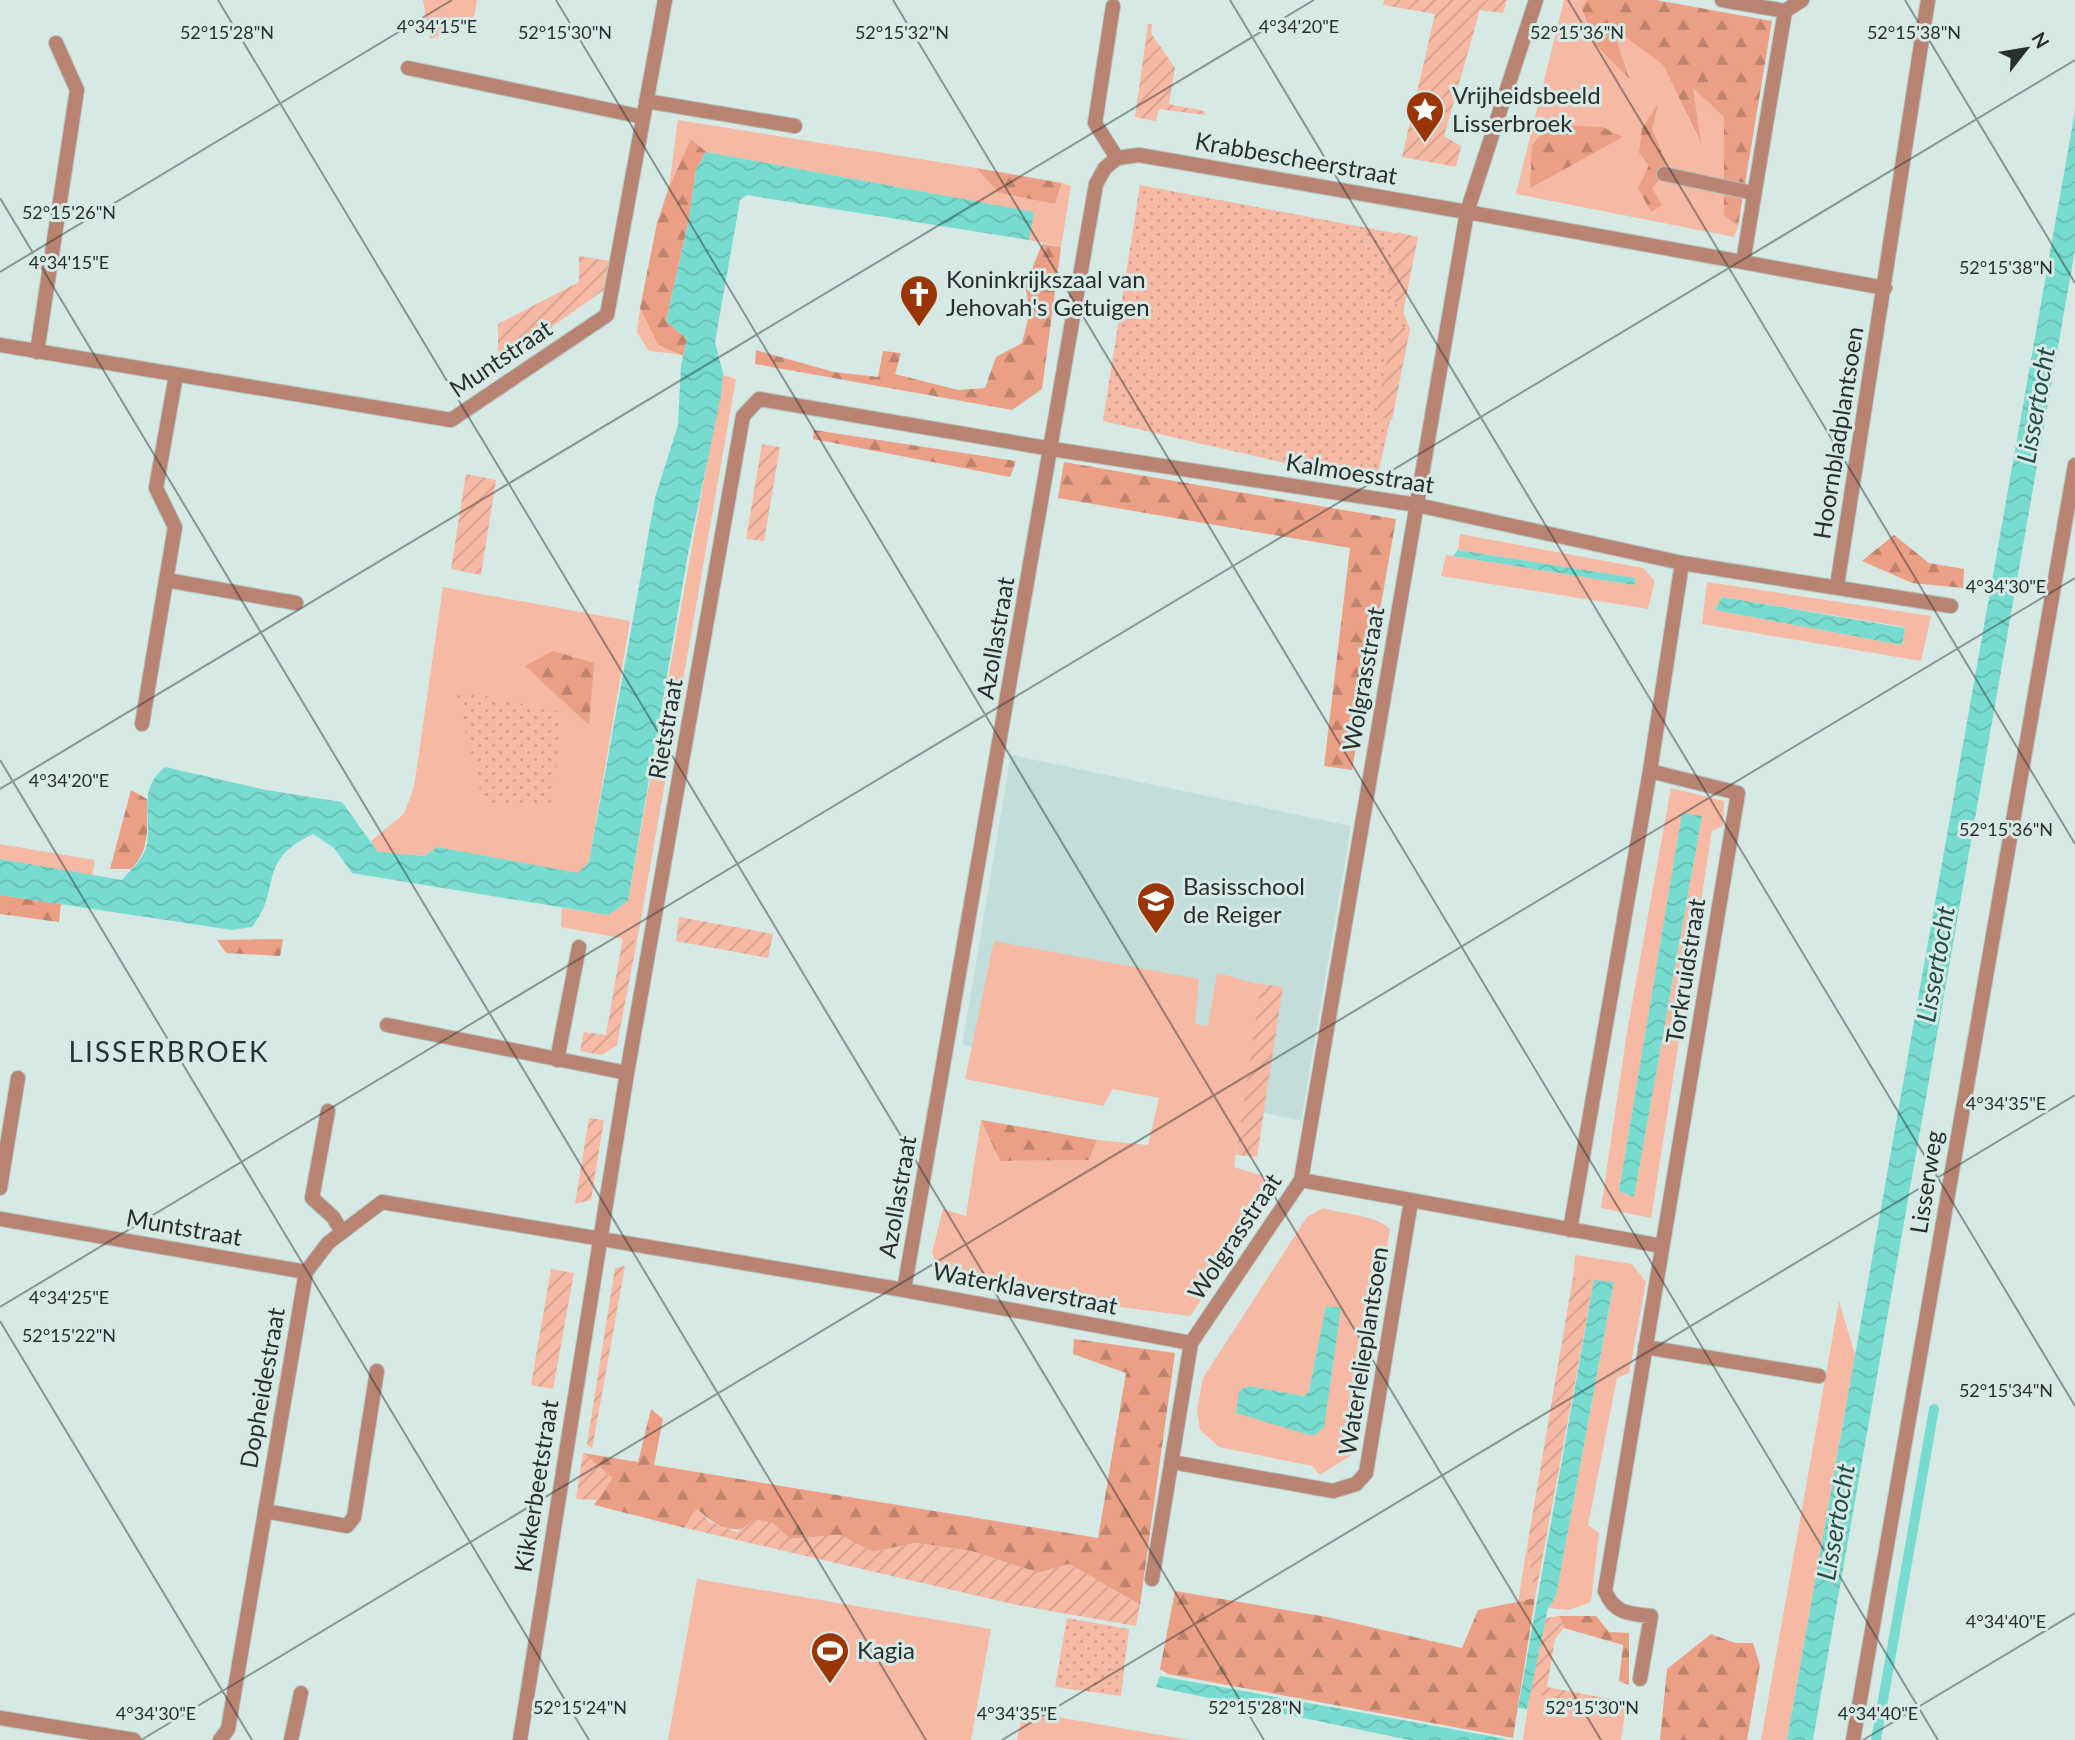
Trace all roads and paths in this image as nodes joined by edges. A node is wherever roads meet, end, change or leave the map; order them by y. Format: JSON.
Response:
{"nodes":[{"id":1,"x":665,"y":0,"type":"edge"},
{"id":2,"x":1536,"y":0,"type":"edge"},
{"id":3,"x":1722,"y":0,"type":"edge"},
{"id":4,"x":1802,"y":0,"type":"edge"},
{"id":5,"x":1928,"y":0,"type":"edge"},
{"id":6,"x":1113,"y":6,"type":"dead end"},
{"id":7,"x":1785,"y":11,"type":"junction"},
{"id":8,"x":57,"y":43,"type":"dead end"},
{"id":9,"x":408,"y":68,"type":"dead end"},
{"id":10,"x":646,"y":101,"type":"junction"},
{"id":11,"x":643,"y":117,"type":"junction"},
{"id":12,"x":795,"y":125,"type":"dead end"},
{"id":13,"x":1117,"y":158,"type":"junction"},
{"id":14,"x":1664,"y":174,"type":"dead end"},
{"id":15,"x":1753,"y":193,"type":"junction"},
{"id":16,"x":1467,"y":212,"type":"junction"},
{"id":17,"x":1743,"y":262,"type":"junction"},
{"id":18,"x":1885,"y":288,"type":"junction"},
{"id":19,"x":0,"y":345,"type":"edge"},
{"id":20,"x":37,"y":352,"type":"junction"},
{"id":21,"x":176,"y":375,"type":"junction"},
{"id":22,"x":759,"y":399,"type":"joint"},
{"id":23,"x":1052,"y":449,"type":"junction"},
{"id":24,"x":2075,"y":465,"type":"edge"},
{"id":25,"x":1417,"y":505,"type":"junction"},
{"id":26,"x":1682,"y":563,"type":"junction"},
{"id":27,"x":166,"y":580,"type":"junction"},
{"id":28,"x":1837,"y":586,"type":"junction"},
{"id":29,"x":296,"y":603,"type":"dead end"},
{"id":30,"x":1951,"y":607,"type":"dead end"},
{"id":31,"x":142,"y":723,"type":"dead end"},
{"id":32,"x":1650,"y":771,"type":"junction"},
{"id":33,"x":579,"y":947,"type":"dead end"},
{"id":34,"x":387,"y":1025,"type":"dead end"},
{"id":35,"x":557,"y":1060,"type":"junction"},
{"id":36,"x":627,"y":1073,"type":"junction"},
{"id":37,"x":18,"y":1078,"type":"dead end"},
{"id":38,"x":328,"y":1111,"type":"dead end"},
{"id":39,"x":1301,"y":1180,"type":"junction"},
{"id":40,"x":0,"y":1188,"type":"edge"},
{"id":41,"x":1411,"y":1201,"type":"junction"},
{"id":42,"x":0,"y":1219,"type":"edge"},
{"id":43,"x":1570,"y":1230,"type":"junction"},
{"id":44,"x":342,"y":1232,"type":"junction"},
{"id":45,"x":602,"y":1240,"type":"junction"},
{"id":46,"x":1662,"y":1246,"type":"junction"},
{"id":47,"x":306,"y":1272,"type":"junction"},
{"id":48,"x":904,"y":1290,"type":"junction"},
{"id":49,"x":1191,"y":1343,"type":"junction"},
{"id":50,"x":1646,"y":1347,"type":"junction"},
{"id":51,"x":377,"y":1371,"type":"dead end"},
{"id":52,"x":1819,"y":1376,"type":"dead end"},
{"id":53,"x":1172,"y":1462,"type":"junction"},
{"id":54,"x":265,"y":1511,"type":"junction"},
{"id":55,"x":1152,"y":1578,"type":"dead end"},
{"id":56,"x":1640,"y":1679,"type":"dead end"},
{"id":57,"x":301,"y":1693,"type":"dead end"},
{"id":58,"x":0,"y":1718,"type":"edge"},
{"id":59,"x":134,"y":1740,"type":"edge"},
{"id":60,"x":220,"y":1740,"type":"edge"},
{"id":61,"x":291,"y":1740,"type":"edge"},
{"id":62,"x":520,"y":1740,"type":"edge"},
{"id":63,"x":1853,"y":1740,"type":"edge"}],
"edges":[{"from":1,"to":10,"type":"street","name":"Muntstraat"},
{"from":2,"to":16,"type":"street","name":"Wolgrasstraat"},
{"from":3,"to":7,"type":"street"},
{"from":4,"to":7,"type":"street"},
{"from":5,"to":18,"type":"street","name":"Hoornbladplantsoen"},
{"from":6,"to":13,"type":"street"},
{"from":7,"to":15,"type":"street"},
{"from":8,"to":20,"type":"street"},
{"from":9,"to":11,"type":"street"},
{"from":10,"to":11,"type":"street","name":"Muntstraat"},
{"from":10,"to":12,"type":"street"},
{"from":11,"to":21,"type":"street","name":"Muntstraat"},
{"from":13,"to":16,"type":"street","name":"Krabbescheerstraat"},
{"from":13,"to":23,"type":"street","name":"Azollastraat"},
{"from":14,"to":15,"type":"street"},
{"from":15,"to":17,"type":"street"},
{"from":16,"to":17,"type":"street"},
{"from":16,"to":25,"type":"street","name":"Wolgrasstraat"},
{"from":17,"to":18,"type":"street"},
{"from":18,"to":28,"type":"street","name":"Hoornbladplantsoen"},
{"from":19,"to":20,"type":"street","name":"Muntstraat"},
{"from":20,"to":21,"type":"street","name":"Muntstraat"},
{"from":21,"to":27,"type":"street"},
{"from":22,"to":23,"type":"street","name":"Kalmoesstraat"},
{"from":22,"to":36,"type":"street","name":"Rietstraat"},
{"from":23,"to":25,"type":"street","name":"Kalmoesstraat"},
{"from":23,"to":48,"type":"street","name":"Azollastraat"},
{"from":24,"to":63,"type":"street","name":"Lisserweg"},
{"from":25,"to":26,"type":"street","name":"Kalmoesstraat"},
{"from":25,"to":39,"type":"street","name":"Wolgrasstraat"},
{"from":26,"to":28,"type":"street","name":"Kalmoesstraat"},
{"from":26,"to":32,"type":"street"},
{"from":27,"to":29,"type":"street"},
{"from":27,"to":31,"type":"street"},
{"from":28,"to":30,"type":"street","name":"Kalmoesstraat"},
{"from":32,"to":43,"type":"street"},
{"from":32,"to":46,"type":"street","name":"Torkruidstraat"},
{"from":33,"to":35,"type":"street"},
{"from":34,"to":35,"type":"street"},
{"from":35,"to":36,"type":"street"},
{"from":36,"to":45,"type":"street","name":"Rietstraat"},
{"from":37,"to":40,"type":"street"},
{"from":38,"to":44,"type":"street"},
{"from":39,"to":41,"type":"street"},
{"from":39,"to":49,"type":"street","name":"Wolgrasstraat"},
{"from":41,"to":43,"type":"street"},
{"from":41,"to":53,"type":"street","name":"Waterlelieplantsoen"},
{"from":42,"to":47,"type":"street","name":"Muntstraat"},
{"from":43,"to":46,"type":"street"},
{"from":44,"to":45,"type":"street"},
{"from":44,"to":47,"type":"street"},
{"from":45,"to":48,"type":"street","name":"Waterklaverstraat"},
{"from":45,"to":62,"type":"street","name":"Kikkerbeetstraat"},
{"from":46,"to":50,"type":"street","name":"Torkruidstraat"},
{"from":47,"to":54,"type":"street","name":"Dopheidestraat"},
{"from":48,"to":49,"type":"street","name":"Waterklaverstraat"},
{"from":49,"to":53,"type":"street"},
{"from":50,"to":52,"type":"street"},
{"from":50,"to":56,"type":"street","name":"Torkruidstraat"},
{"from":51,"to":54,"type":"street"},
{"from":53,"to":55,"type":"street"},
{"from":54,"to":60,"type":"street","name":"Dopheidestraat"},
{"from":57,"to":61,"type":"street"},
{"from":58,"to":59,"type":"street"}]}
